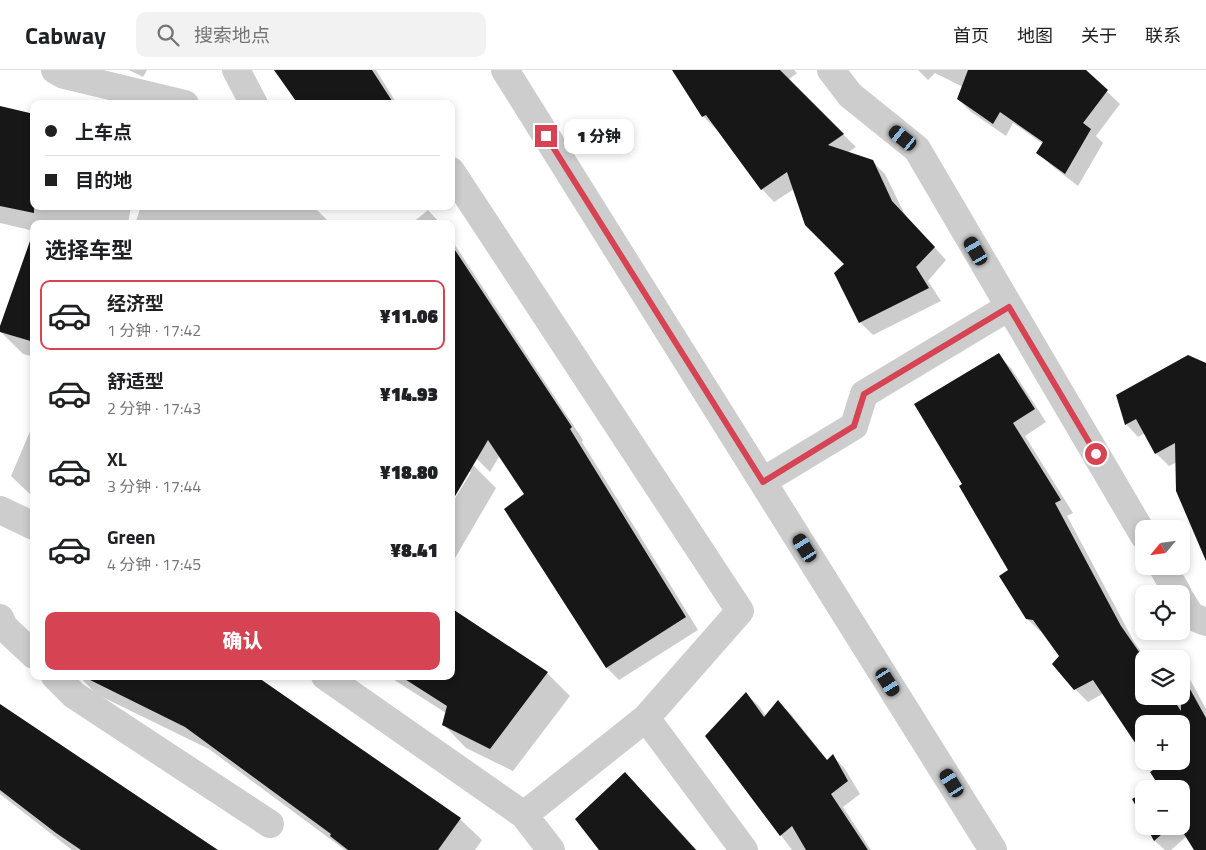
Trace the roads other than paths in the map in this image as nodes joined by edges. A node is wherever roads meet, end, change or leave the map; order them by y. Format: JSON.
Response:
{"nodes":[{"id":1,"x":55,"y":70,"type":"edge"},
{"id":2,"x":236,"y":70,"type":"edge"},
{"id":3,"x":505,"y":70,"type":"edge"},
{"id":4,"x":831,"y":70,"type":"edge"},
{"id":5,"x":168,"y":100,"type":"edge"},
{"id":6,"x":252,"y":100,"type":"edge"},
{"id":7,"x":455,"y":176,"type":"edge"},
{"id":8,"x":1009,"y":307,"type":"junction"},
{"id":9,"x":763,"y":482,"type":"junction"},
{"id":10,"x":0,"y":510,"type":"edge"},
{"id":11,"x":1135,"y":521,"type":"edge"},
{"id":12,"x":30,"y":524,"type":"edge"},
{"id":13,"x":1190,"y":614,"type":"edge"},
{"id":14,"x":0,"y":618,"type":"edge"},
{"id":15,"x":1206,"y":622,"type":"edge"},
{"id":16,"x":30,"y":651,"type":"edge"},
{"id":17,"x":59,"y":680,"type":"edge"},
{"id":18,"x":331,"y":680,"type":"edge"},
{"id":19,"x":646,"y":718,"type":"junction"},
{"id":20,"x":524,"y":815,"type":"junction"},
{"id":21,"x":270,"y":824,"type":"dead end"},
{"id":22,"x":551,"y":850,"type":"edge"},
{"id":23,"x":744,"y":850,"type":"edge"},
{"id":24,"x":994,"y":850,"type":"edge"}],
"edges":[{"from":1,"to":5,"type":"street"},
{"from":2,"to":6,"type":"street"},
{"from":3,"to":9,"type":"street"},
{"from":4,"to":8,"type":"street"},
{"from":7,"to":19,"type":"street"},
{"from":8,"to":9,"type":"street"},
{"from":8,"to":11,"type":"street"},
{"from":9,"to":24,"type":"street"},
{"from":10,"to":12,"type":"street"},
{"from":13,"to":15,"type":"street"},
{"from":14,"to":16,"type":"street"},
{"from":17,"to":21,"type":"street"},
{"from":18,"to":20,"type":"street"},
{"from":19,"to":20,"type":"street"},
{"from":19,"to":23,"type":"street"},
{"from":20,"to":22,"type":"street"}]}
